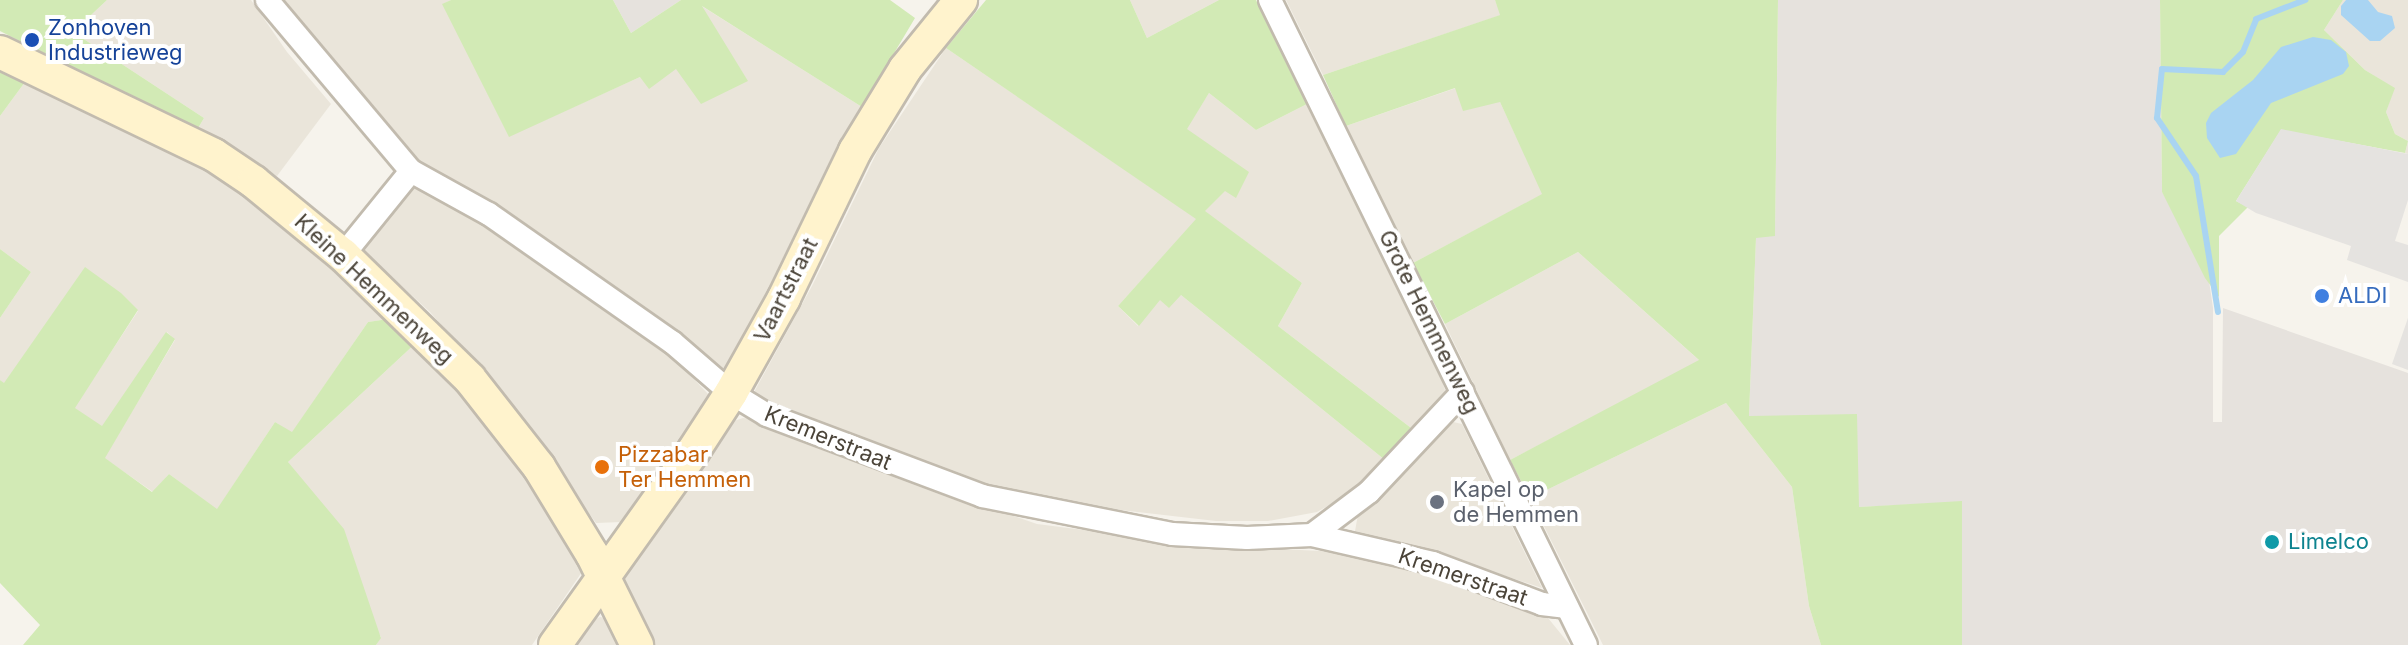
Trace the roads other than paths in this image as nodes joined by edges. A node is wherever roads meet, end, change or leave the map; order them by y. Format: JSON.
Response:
{"nodes":[{"id":1,"x":267,"y":0,"type":"edge"},
{"id":2,"x":961,"y":0,"type":"edge"},
{"id":3,"x":1270,"y":0,"type":"edge"},
{"id":4,"x":0,"y":52,"type":"edge"},
{"id":5,"x":411,"y":171,"type":"junction"},
{"id":6,"x":343,"y":255,"type":"junction"},
{"id":7,"x":1463,"y":392,"type":"junction"},
{"id":8,"x":731,"y":393,"type":"junction"},
{"id":9,"x":1312,"y":535,"type":"junction"},
{"id":10,"x":602,"y":575,"type":"junction"},
{"id":11,"x":1567,"y":607,"type":"junction"},
{"id":12,"x":555,"y":645,"type":"edge"},
{"id":13,"x":637,"y":645,"type":"edge"},
{"id":14,"x":1586,"y":645,"type":"edge"}],
"edges":[{"from":1,"to":5,"type":"street","name":"Kremerstraat"},
{"from":2,"to":8,"type":"street","name":"Vaartstraat"},
{"from":3,"to":7,"type":"street","name":"Grote Hemmenweg"},
{"from":4,"to":6,"type":"street","name":"Kleine Hemmenweg"},
{"from":5,"to":6,"type":"street"},
{"from":5,"to":8,"type":"street","name":"Kremerstraat"},
{"from":6,"to":10,"type":"street","name":"Kleine Hemmenweg"},
{"from":7,"to":9,"type":"street"},
{"from":7,"to":11,"type":"street","name":"Grote Hemmenweg"},
{"from":8,"to":9,"type":"street","name":"Kremerstraat"},
{"from":8,"to":10,"type":"street","name":"Vaartstraat"},
{"from":9,"to":11,"type":"street","name":"Kremerstraat"},
{"from":10,"to":12,"type":"street","name":"Vaartstraat"},
{"from":10,"to":13,"type":"street","name":"Kleine Hemmenweg"},
{"from":11,"to":14,"type":"street","name":"Grote Hemmenweg"}]}
